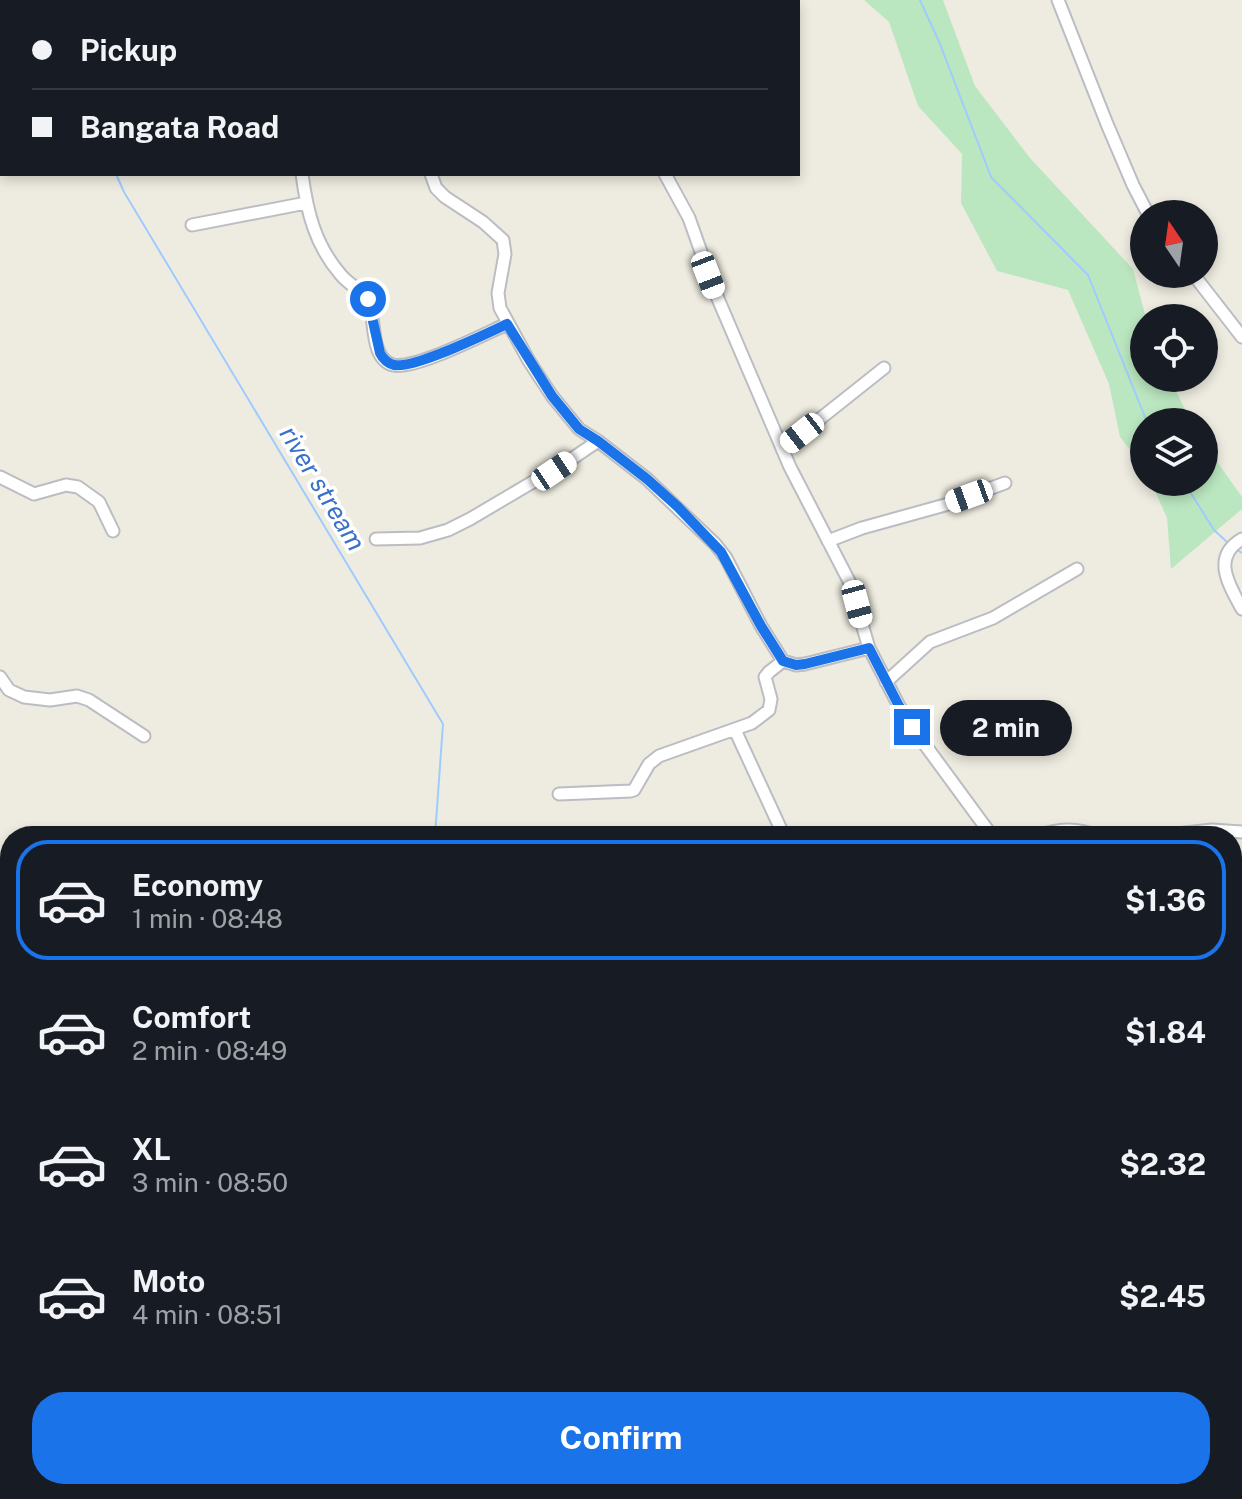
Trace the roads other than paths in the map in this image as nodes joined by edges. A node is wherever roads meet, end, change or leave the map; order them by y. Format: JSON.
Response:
{"nodes":[{"id":1,"x":1058,"y":0,"type":"edge"},
{"id":2,"x":302,"y":176,"type":"edge"},
{"id":3,"x":431,"y":176,"type":"edge"},
{"id":4,"x":666,"y":176,"type":"edge"},
{"id":5,"x":1140,"y":200,"type":"edge"},
{"id":6,"x":306,"y":203,"type":"junction"},
{"id":7,"x":192,"y":225,"type":"dead end"},
{"id":8,"x":1204,"y":288,"type":"edge"},
{"id":9,"x":507,"y":324,"type":"junction"},
{"id":10,"x":1242,"y":337,"type":"edge"},
{"id":11,"x":884,"y":368,"type":"dead end"},
{"id":12,"x":598,"y":441,"type":"junction"},
{"id":13,"x":782,"y":449,"type":"junction"},
{"id":14,"x":0,"y":477,"type":"edge"},
{"id":15,"x":1005,"y":483,"type":"dead end"},
{"id":16,"x":113,"y":531,"type":"dead end"},
{"id":17,"x":376,"y":539,"type":"dead end"},
{"id":18,"x":1242,"y":539,"type":"edge"},
{"id":19,"x":828,"y":541,"type":"junction"},
{"id":20,"x":1077,"y":569,"type":"dead end"},
{"id":21,"x":1242,"y":609,"type":"edge"},
{"id":22,"x":869,"y":648,"type":"junction"},
{"id":23,"x":783,"y":661,"type":"junction"},
{"id":24,"x":0,"y":677,"type":"edge"},
{"id":25,"x":886,"y":682,"type":"junction"},
{"id":26,"x":735,"y":730,"type":"junction"},
{"id":27,"x":144,"y":736,"type":"dead end"},
{"id":28,"x":559,"y":794,"type":"dead end"},
{"id":29,"x":779,"y":826,"type":"edge"},
{"id":30,"x":981,"y":826,"type":"edge"}],
"edges":[{"from":1,"to":5,"type":"street"},
{"from":2,"to":6,"type":"street"},
{"from":3,"to":9,"type":"street"},
{"from":4,"to":13,"type":"street"},
{"from":6,"to":7,"type":"street"},
{"from":6,"to":9,"type":"street"},
{"from":8,"to":10,"type":"street"},
{"from":9,"to":12,"type":"street"},
{"from":11,"to":13,"type":"street"},
{"from":12,"to":17,"type":"street"},
{"from":12,"to":23,"type":"street"},
{"from":13,"to":19,"type":"street"},
{"from":14,"to":16,"type":"street"},
{"from":15,"to":19,"type":"street"},
{"from":18,"to":21,"type":"street"},
{"from":19,"to":22,"type":"street"},
{"from":20,"to":25,"type":"street"},
{"from":22,"to":23,"type":"street"},
{"from":22,"to":25,"type":"street"},
{"from":23,"to":26,"type":"street"},
{"from":24,"to":27,"type":"street"},
{"from":25,"to":30,"type":"street"},
{"from":26,"to":28,"type":"street"},
{"from":26,"to":29,"type":"street"}]}
